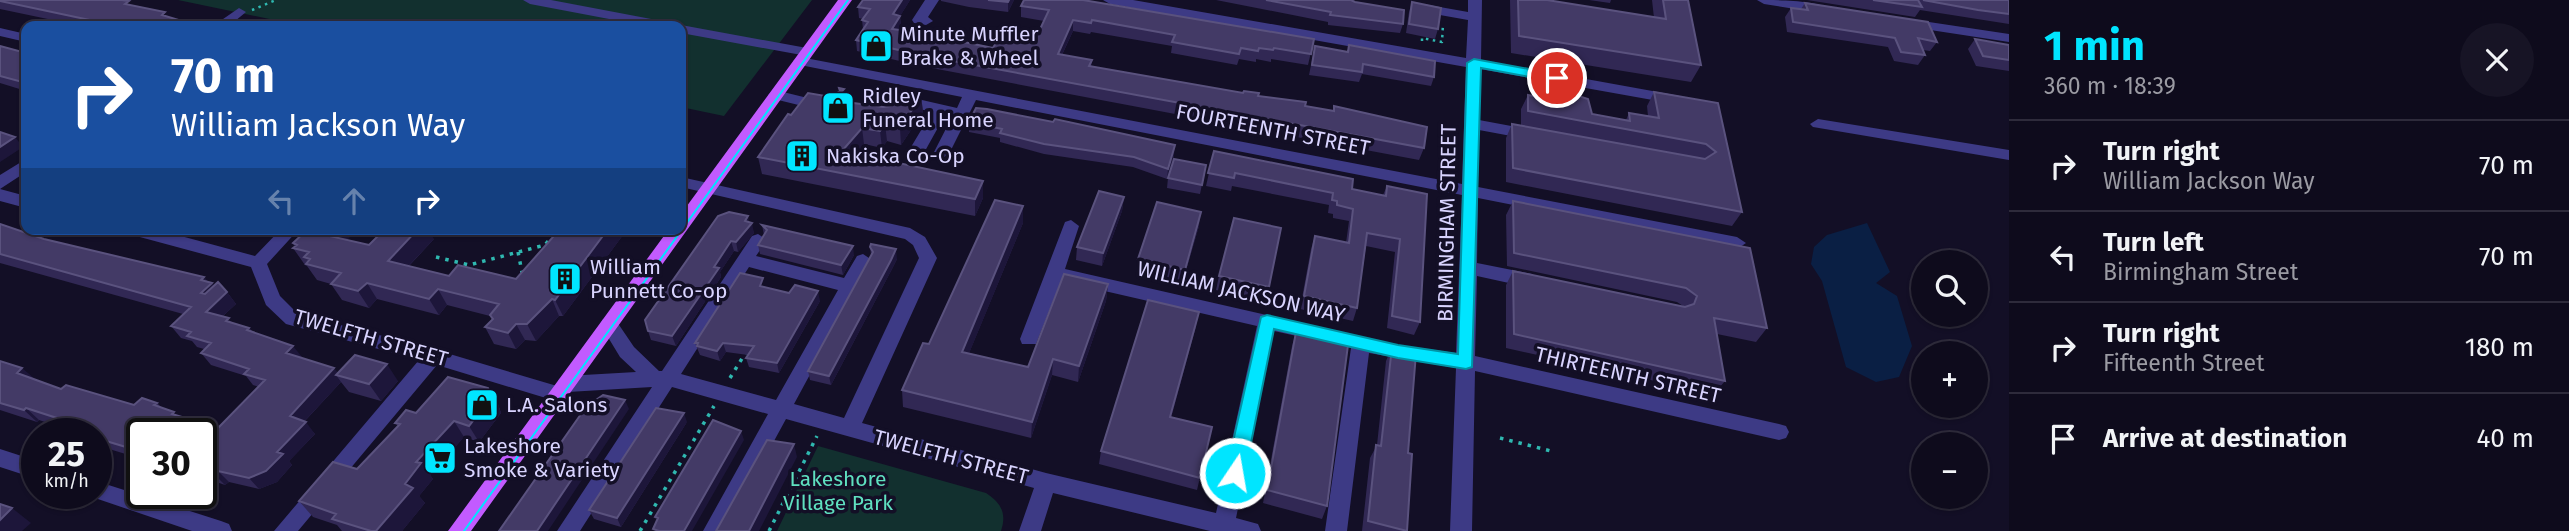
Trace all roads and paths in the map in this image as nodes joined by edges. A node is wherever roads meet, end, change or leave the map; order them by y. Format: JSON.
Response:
{"nodes":[{"id":1,"x":276,"y":0,"type":"edge"},
{"id":2,"x":530,"y":0,"type":"edge"},
{"id":3,"x":845,"y":0,"type":"edge"},
{"id":4,"x":932,"y":0,"type":"edge"},
{"id":5,"x":1110,"y":0,"type":"edge"},
{"id":6,"x":1764,"y":0,"type":"edge"},
{"id":7,"x":1423,"y":8,"type":"edge"},
{"id":8,"x":1475,"y":8,"type":"edge"},
{"id":9,"x":239,"y":12,"type":"joint"},
{"id":10,"x":1444,"y":12,"type":"junction"},
{"id":11,"x":1845,"y":13,"type":"edge"},
{"id":12,"x":227,"y":21,"type":"edge"},
{"id":13,"x":641,"y":21,"type":"edge"},
{"id":14,"x":926,"y":21,"type":"dead end"},
{"id":15,"x":1900,"y":21,"type":"edge"},
{"id":16,"x":686,"y":30,"type":"edge"},
{"id":17,"x":0,"y":32,"type":"edge"},
{"id":18,"x":21,"y":37,"type":"edge"},
{"id":19,"x":2009,"y":38,"type":"edge"},
{"id":20,"x":1422,"y":46,"type":"dead end"},
{"id":21,"x":803,"y":57,"type":"junction"},
{"id":22,"x":1474,"y":63,"type":"junction"},
{"id":23,"x":912,"y":83,"type":"junction"},
{"id":24,"x":971,"y":94,"type":"junction"},
{"id":25,"x":775,"y":95,"type":"junction"},
{"id":26,"x":900,"y":100,"type":"junction"},
{"id":27,"x":1690,"y":102,"type":"edge"},
{"id":28,"x":832,"y":107,"type":"edge"},
{"id":29,"x":941,"y":109,"type":"junction"},
{"id":30,"x":961,"y":114,"type":"junction"},
{"id":31,"x":889,"y":115,"type":"edge"},
{"id":32,"x":1472,"y":124,"type":"junction"},
{"id":33,"x":1818,"y":124,"type":"dead end"},
{"id":34,"x":1552,"y":139,"type":"edge"},
{"id":35,"x":919,"y":148,"type":"dead end"},
{"id":36,"x":941,"y":154,"type":"dead end"},
{"id":37,"x":2009,"y":155,"type":"edge"},
{"id":38,"x":21,"y":168,"type":"edge"},
{"id":39,"x":686,"y":183,"type":"edge"},
{"id":40,"x":0,"y":184,"type":"edge"},
{"id":41,"x":708,"y":188,"type":"junction"},
{"id":42,"x":1471,"y":191,"type":"junction"},
{"id":43,"x":0,"y":195,"type":"edge"},
{"id":44,"x":21,"y":201,"type":"edge"},
{"id":45,"x":686,"y":218,"type":"edge"},
{"id":46,"x":1071,"y":226,"type":"dead end"},
{"id":47,"x":154,"y":235,"type":"edge"},
{"id":48,"x":285,"y":235,"type":"edge"},
{"id":49,"x":553,"y":235,"type":"edge"},
{"id":50,"x":673,"y":235,"type":"edge"},
{"id":51,"x":758,"y":240,"type":"edge"},
{"id":52,"x":1737,"y":243,"type":"edge"},
{"id":53,"x":518,"y":252,"type":"junction"},
{"id":54,"x":436,"y":257,"type":"dead end"},
{"id":55,"x":745,"y":260,"type":"junction"},
{"id":56,"x":863,"y":260,"type":"dead end"},
{"id":57,"x":258,"y":262,"type":"junction"},
{"id":58,"x":1469,"y":268,"type":"junction"},
{"id":59,"x":1055,"y":273,"type":"junction"},
{"id":60,"x":524,"y":283,"type":"edge"},
{"id":61,"x":849,"y":286,"type":"junction"},
{"id":62,"x":1554,"y":286,"type":"edge"},
{"id":63,"x":1267,"y":321,"type":"junction"},
{"id":64,"x":609,"y":324,"type":"junction"},
{"id":65,"x":1029,"y":339,"type":"dead end"},
{"id":66,"x":1361,"y":343,"type":"junction"},
{"id":67,"x":433,"y":356,"type":"junction"},
{"id":68,"x":1466,"y":362,"type":"junction"},
{"id":69,"x":661,"y":378,"type":"junction"},
{"id":70,"x":562,"y":389,"type":"junction"},
{"id":71,"x":780,"y":411,"type":"junction"},
{"id":72,"x":823,"y":423,"type":"junction"},
{"id":73,"x":849,"y":430,"type":"junction"},
{"id":74,"x":1779,"y":432,"type":"dead end"},
{"id":75,"x":1500,"y":438,"type":"dead end"},
{"id":76,"x":1551,"y":451,"type":"dead end"},
{"id":77,"x":0,"y":458,"type":"edge"},
{"id":78,"x":21,"y":465,"type":"edge"},
{"id":79,"x":1046,"y":482,"type":"junction"},
{"id":80,"x":112,"y":495,"type":"edge"},
{"id":81,"x":1224,"y":524,"type":"junction"},
{"id":82,"x":221,"y":531,"type":"edge"},
{"id":83,"x":285,"y":531,"type":"edge"},
{"id":84,"x":459,"y":531,"type":"edge"},
{"id":85,"x":568,"y":531,"type":"edge"},
{"id":86,"x":714,"y":531,"type":"edge"},
{"id":87,"x":769,"y":531,"type":"edge"},
{"id":88,"x":1030,"y":531,"type":"edge"},
{"id":89,"x":1250,"y":531,"type":"edge"},
{"id":90,"x":1336,"y":531,"type":"edge"},
{"id":91,"x":1461,"y":531,"type":"edge"}],
"edges":[{"from":1,"to":9,"type":"path"},
{"from":2,"to":13,"type":"street"},
{"from":3,"to":21,"type":"main road"},
{"from":4,"to":14,"type":"street"},
{"from":5,"to":22,"type":"street"},
{"from":6,"to":11,"type":"street"},
{"from":7,"to":10,"type":"street"},
{"from":8,"to":10,"type":"street"},
{"from":8,"to":22,"type":"street","name":"BIRMINGHAM STREET"},
{"from":9,"to":12,"type":"street"},
{"from":10,"to":20,"type":"path"},
{"from":15,"to":19,"type":"street"},
{"from":16,"to":21,"type":"street","name":"FOURTEENTH STREET"},
{"from":17,"to":18,"type":"street"},
{"from":21,"to":23,"type":"street","name":"FOURTEENTH STREET"},
{"from":21,"to":25,"type":"main road"},
{"from":22,"to":27,"type":"street"},
{"from":22,"to":32,"type":"street","name":"BIRMINGHAM STREET"},
{"from":23,"to":24,"type":"street","name":"FOURTEENTH STREET"},
{"from":23,"to":26,"type":"street"},
{"from":24,"to":30,"type":"street"},
{"from":24,"to":42,"type":"street","name":"FOURTEENTH STREET"},
{"from":25,"to":28,"type":"street"},
{"from":25,"to":41,"type":"main road"},
{"from":26,"to":29,"type":"street"},
{"from":26,"to":31,"type":"street"},
{"from":29,"to":30,"type":"street"},
{"from":29,"to":35,"type":"street"},
{"from":30,"to":36,"type":"street"},
{"from":32,"to":34,"type":"street"},
{"from":32,"to":42,"type":"street","name":"BIRMINGHAM STREET"},
{"from":33,"to":37,"type":"street"},
{"from":38,"to":40,"type":"street"},
{"from":39,"to":41,"type":"street"},
{"from":41,"to":45,"type":"main road"},
{"from":41,"to":73,"type":"street"},
{"from":42,"to":52,"type":"street","name":"FOURTEENTH STREET"},
{"from":42,"to":58,"type":"street","name":"BIRMINGHAM STREET"},
{"from":43,"to":44,"type":"street"},
{"from":46,"to":59,"type":"street"},
{"from":47,"to":57,"type":"street"},
{"from":48,"to":57,"type":"street"},
{"from":49,"to":53,"type":"path"},
{"from":50,"to":64,"type":"main road"},
{"from":51,"to":55,"type":"street"},
{"from":53,"to":54,"type":"path"},
{"from":53,"to":60,"type":"path"},
{"from":55,"to":61,"type":"street"},
{"from":55,"to":69,"type":"street"},
{"from":56,"to":61,"type":"street"},
{"from":57,"to":67,"type":"street","name":"TWELFTH STREET"},
{"from":58,"to":62,"type":"street"},
{"from":58,"to":68,"type":"street","name":"BIRMINGHAM STREET"},
{"from":59,"to":63,"type":"street","name":"WILLIAM JACKSON WAY"},
{"from":59,"to":65,"type":"street"},
{"from":61,"to":71,"type":"street"},
{"from":63,"to":66,"type":"street","name":"WILLIAM JACKSON WAY"},
{"from":63,"to":81,"type":"street"},
{"from":64,"to":69,"type":"street","name":"TWELFTH STREET"},
{"from":64,"to":70,"type":"main road"},
{"from":66,"to":68,"type":"street","name":"WILLIAM JACKSON WAY"},
{"from":66,"to":90,"type":"street"},
{"from":67,"to":70,"type":"street","name":"TWELFTH STREET"},
{"from":67,"to":83,"type":"street"},
{"from":68,"to":74,"type":"street","name":"THIRTEENTH STREET"},
{"from":68,"to":91,"type":"street","name":"BIRMINGHAM STREET"},
{"from":69,"to":70,"type":"street","name":"TWELFTH STREET"},
{"from":69,"to":71,"type":"street","name":"TWELFTH STREET"},
{"from":69,"to":85,"type":"street"},
{"from":70,"to":84,"type":"main road"},
{"from":71,"to":72,"type":"street","name":"TWELFTH STREET"},
{"from":71,"to":86,"type":"street"},
{"from":72,"to":73,"type":"street","name":"TWELFTH STREET"},
{"from":72,"to":87,"type":"path"},
{"from":73,"to":79,"type":"street","name":"TWELFTH STREET"},
{"from":75,"to":76,"type":"path"},
{"from":77,"to":78,"type":"street"},
{"from":79,"to":81,"type":"street","name":"TWELFTH STREET"},
{"from":79,"to":88,"type":"street"},
{"from":80,"to":82,"type":"street"},
{"from":81,"to":89,"type":"street","name":"TWELFTH STREET"}]}
